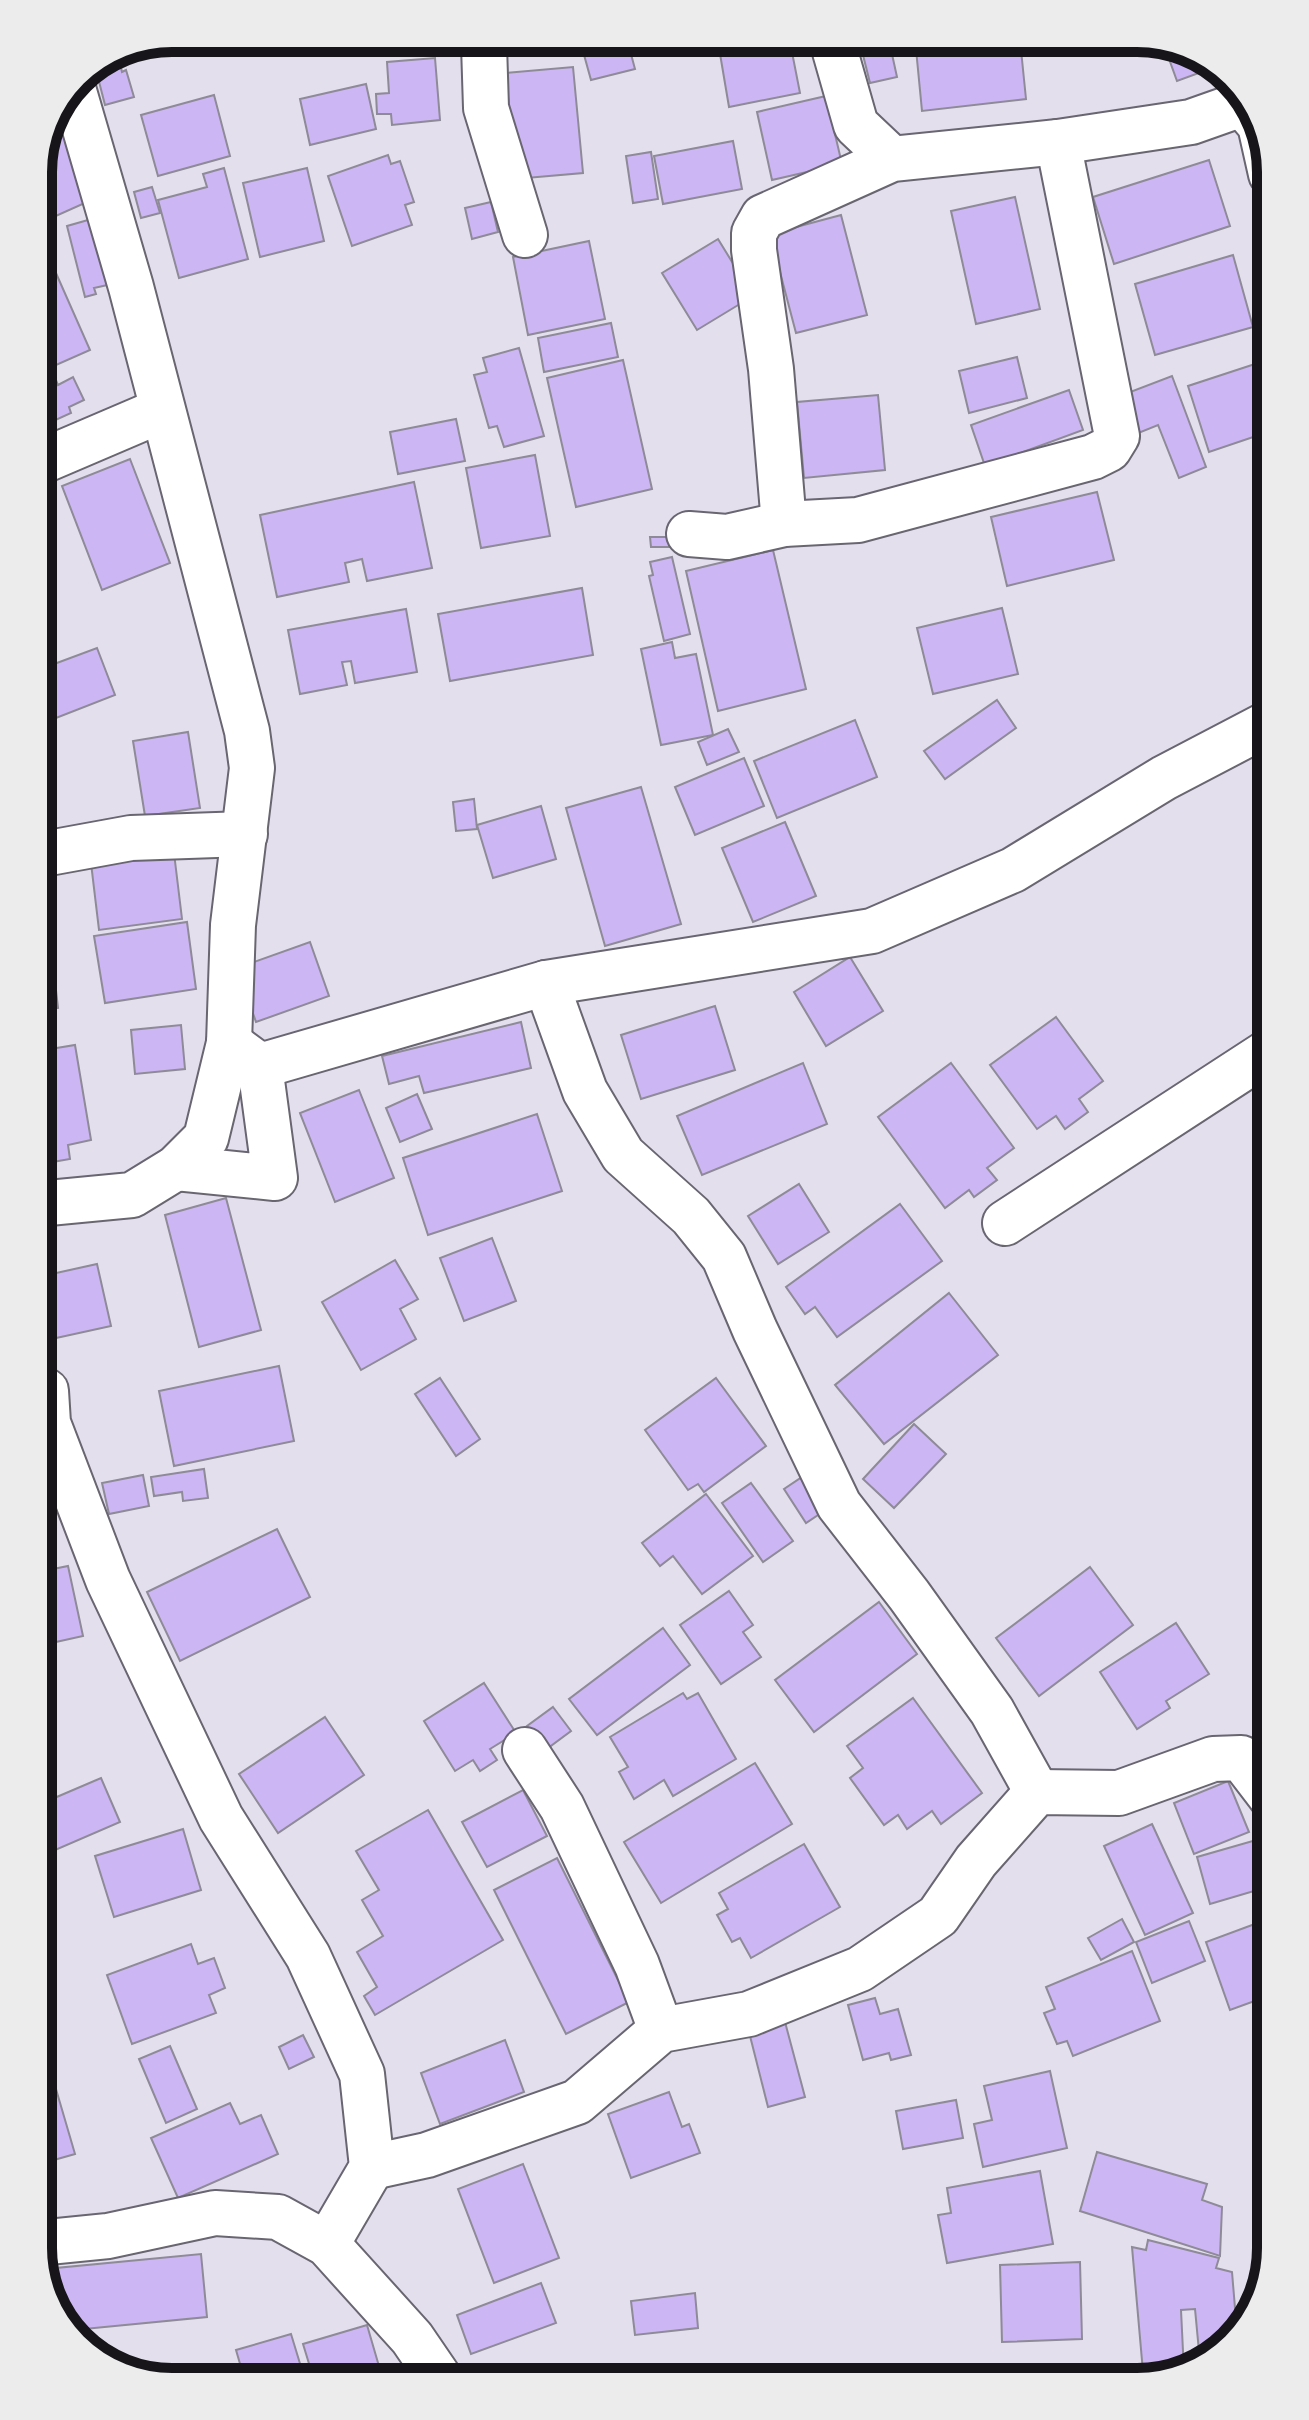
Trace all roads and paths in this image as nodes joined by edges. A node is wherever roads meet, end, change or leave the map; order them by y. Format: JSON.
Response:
{"nodes":[{"id":1,"x":484,"y":52,"type":"edge"},
{"id":2,"x":835,"y":52,"type":"edge"},
{"id":3,"x":77,"y":100,"type":"edge"},
{"id":4,"x":1235,"y":104,"type":"edge"},
{"id":5,"x":1058,"y":142,"type":"junction"},
{"id":6,"x":892,"y":159,"type":"junction"},
{"id":7,"x":525,"y":235,"type":"dead end"},
{"id":8,"x":162,"y":410,"type":"junction"},
{"id":9,"x":52,"y":457,"type":"edge"},
{"id":10,"x":784,"y":524,"type":"junction"},
{"id":11,"x":689,"y":534,"type":"dead end"},
{"id":12,"x":1257,"y":729,"type":"edge"},
{"id":13,"x":245,"y":834,"type":"junction"},
{"id":14,"x":52,"y":852,"type":"edge"},
{"id":15,"x":546,"y":983,"type":"junction"},
{"id":16,"x":244,"y":1054,"type":"junction"},
{"id":17,"x":1257,"y":1059,"type":"edge"},
{"id":18,"x":176,"y":1168,"type":"junction"},
{"id":19,"x":52,"y":1203,"type":"edge"},
{"id":20,"x":1005,"y":1223,"type":"dead end"},
{"id":21,"x":52,"y":1433,"type":"edge"},
{"id":22,"x":525,"y":1750,"type":"dead end"},
{"id":23,"x":1257,"y":1779,"type":"edge"},
{"id":24,"x":1037,"y":1792,"type":"junction"},
{"id":25,"x":661,"y":2030,"type":"junction"},
{"id":26,"x":372,"y":2167,"type":"junction"},
{"id":27,"x":52,"y":2242,"type":"edge"},
{"id":28,"x":327,"y":2244,"type":"junction"},
{"id":29,"x":432,"y":2368,"type":"edge"}],
"edges":[{"from":1,"to":7,"type":"street"},
{"from":2,"to":6,"type":"street"},
{"from":3,"to":8,"type":"street"},
{"from":4,"to":5,"type":"street"},
{"from":5,"to":6,"type":"street"},
{"from":5,"to":10,"type":"street"},
{"from":6,"to":10,"type":"street"},
{"from":8,"to":9,"type":"street"},
{"from":8,"to":13,"type":"street"},
{"from":10,"to":11,"type":"street"},
{"from":12,"to":15,"type":"street"},
{"from":13,"to":14,"type":"street"},
{"from":13,"to":16,"type":"street"},
{"from":15,"to":16,"type":"street"},
{"from":15,"to":24,"type":"street"},
{"from":16,"to":18,"type":"street"},
{"from":16,"to":18,"type":"street"},
{"from":17,"to":20,"type":"street"},
{"from":18,"to":19,"type":"street"},
{"from":21,"to":26,"type":"street"},
{"from":22,"to":25,"type":"street"},
{"from":23,"to":24,"type":"street"},
{"from":24,"to":25,"type":"street"},
{"from":25,"to":26,"type":"street"},
{"from":26,"to":28,"type":"street"},
{"from":27,"to":28,"type":"street"},
{"from":28,"to":29,"type":"street"}]}
